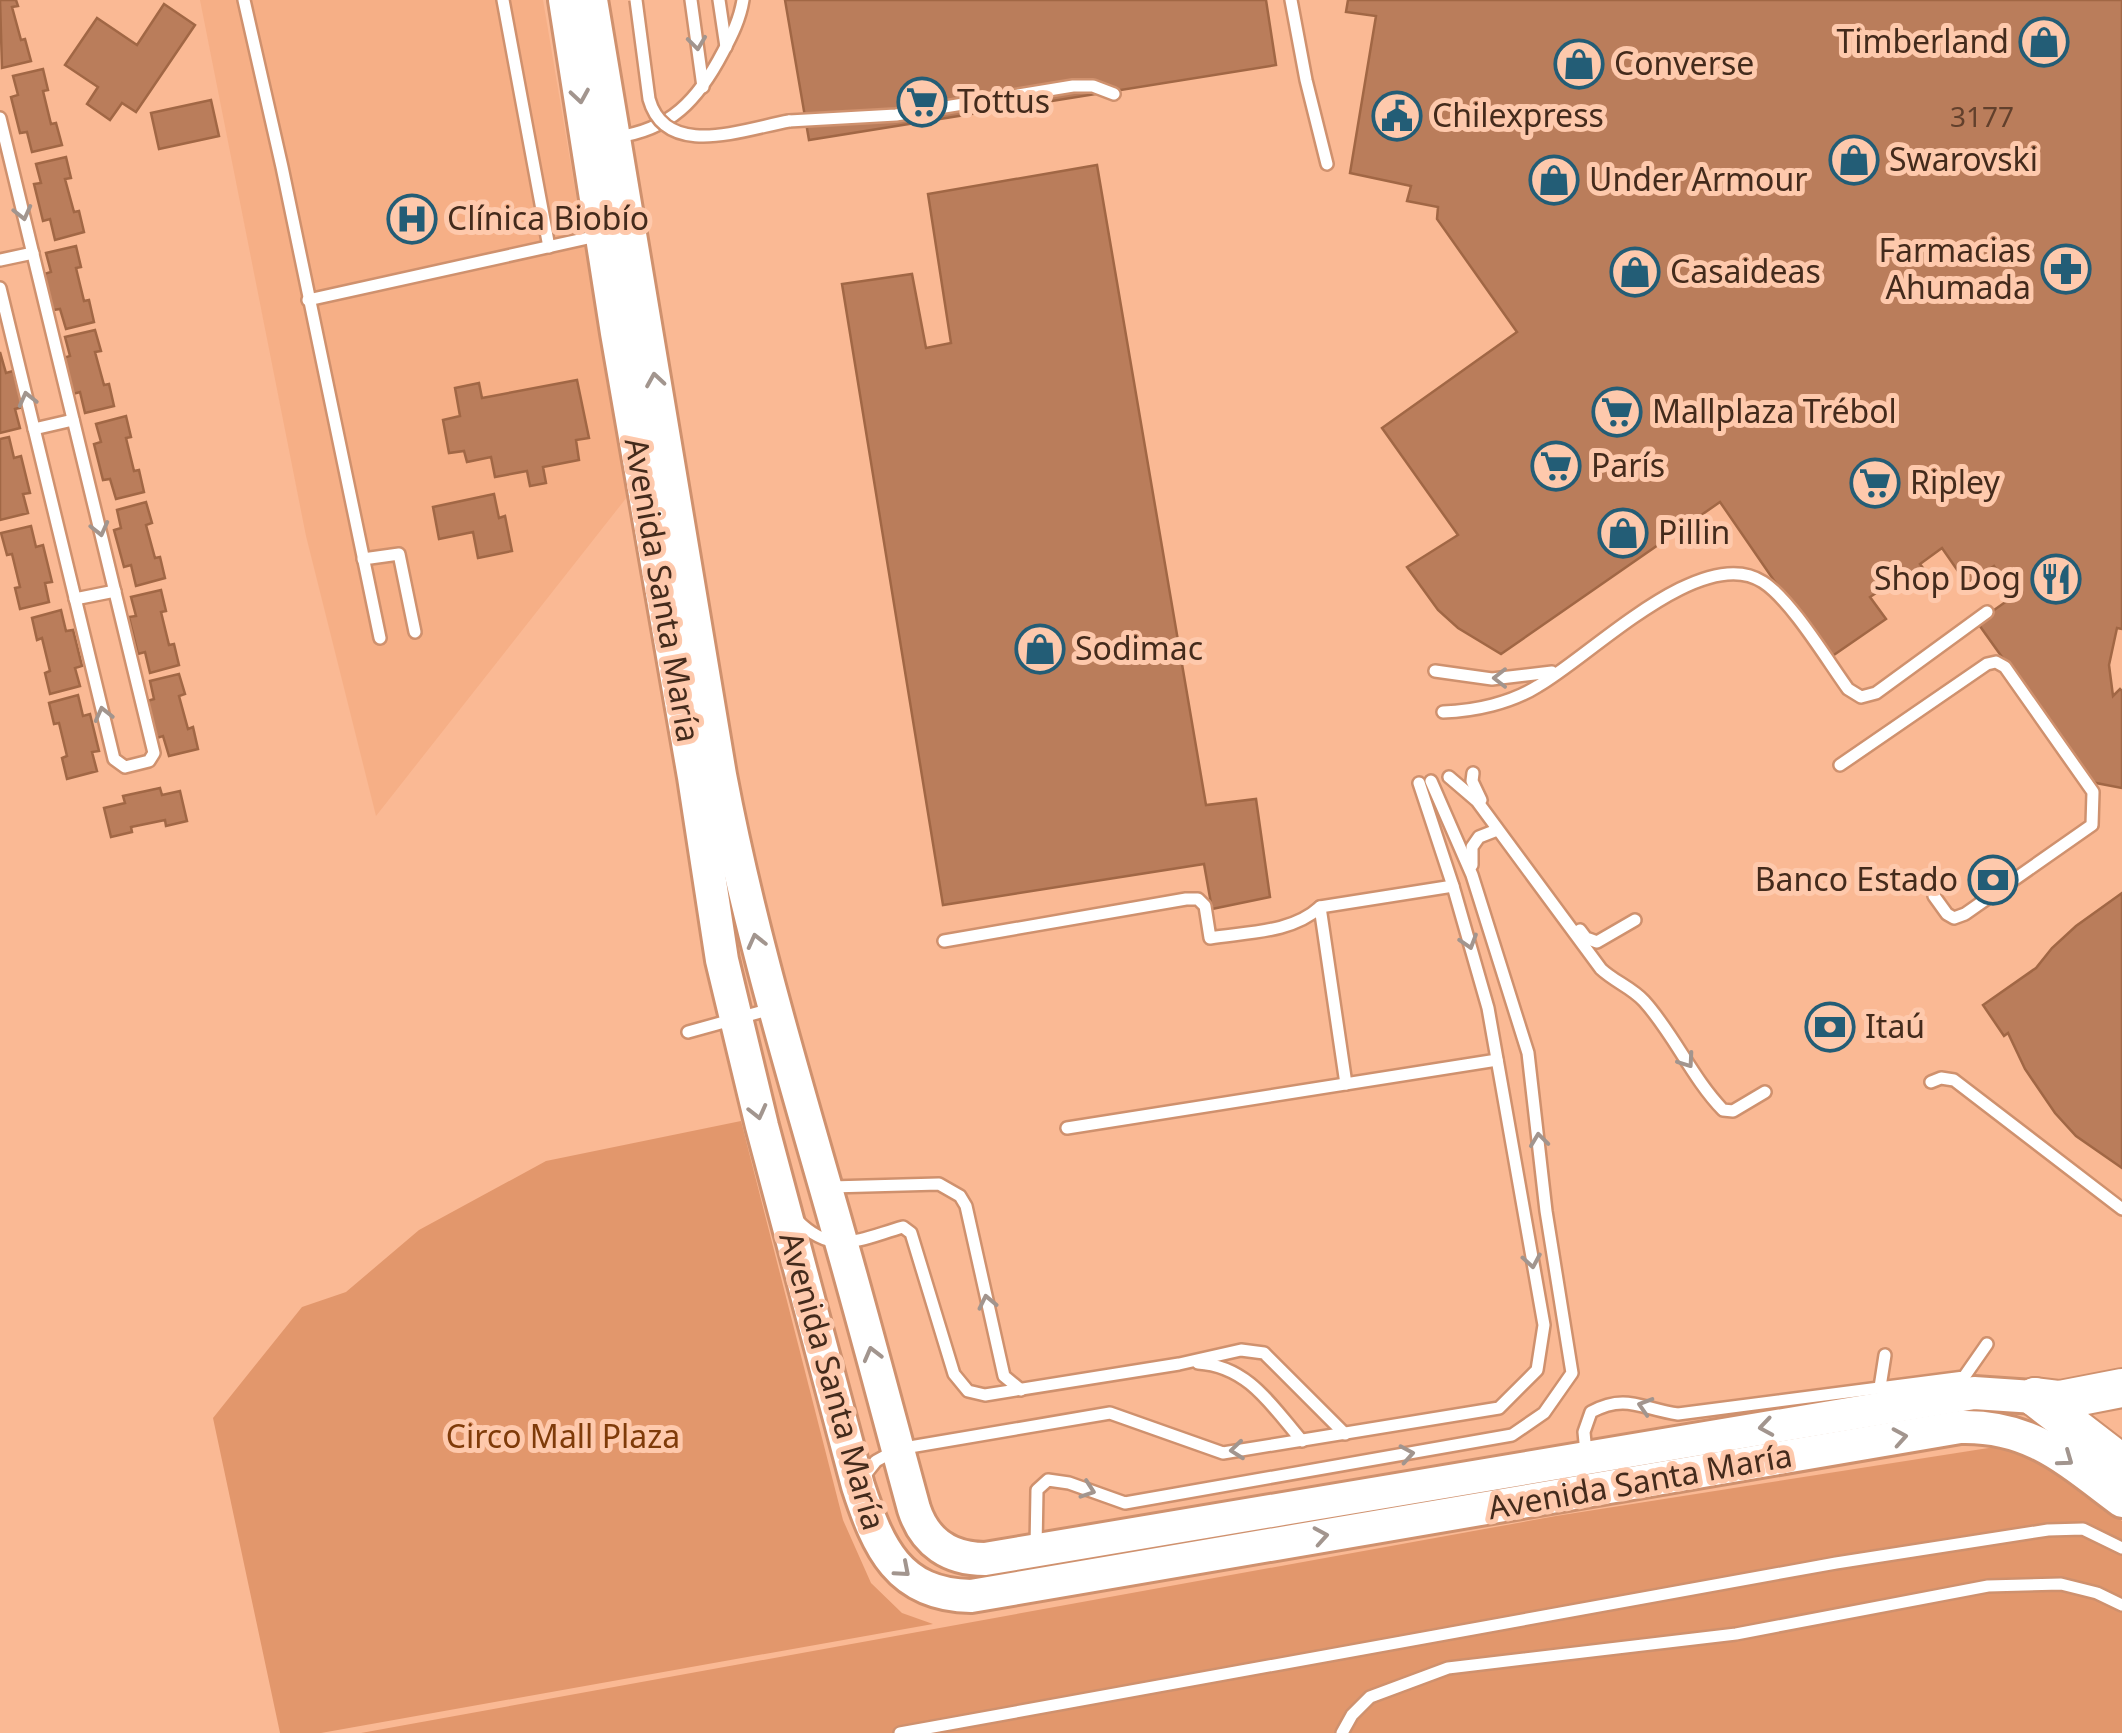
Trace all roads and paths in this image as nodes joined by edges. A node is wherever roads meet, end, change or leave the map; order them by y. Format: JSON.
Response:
{"nodes":[{"id":1,"x":244,"y":0,"type":"edge"},
{"id":2,"x":504,"y":0,"type":"edge"},
{"id":3,"x":565,"y":0,"type":"edge"},
{"id":4,"x":591,"y":0,"type":"edge"},
{"id":5,"x":636,"y":0,"type":"edge"},
{"id":6,"x":692,"y":0,"type":"edge"},
{"id":7,"x":719,"y":0,"type":"edge"},
{"id":8,"x":743,"y":0,"type":"edge"},
{"id":9,"x":1291,"y":0,"type":"edge"},
{"id":10,"x":726,"y":47,"type":"junction"},
{"id":11,"x":703,"y":87,"type":"junction"},
{"id":12,"x":1114,"y":94,"type":"dead end"},
{"id":13,"x":0,"y":118,"type":"edge"},
{"id":14,"x":616,"y":138,"type":"junction"},
{"id":15,"x":1327,"y":164,"type":"dead end"},
{"id":16,"x":601,"y":236,"type":"junction"},
{"id":17,"x":549,"y":247,"type":"junction"},
{"id":18,"x":33,"y":253,"type":"junction"},
{"id":19,"x":0,"y":260,"type":"edge"},
{"id":20,"x":0,"y":288,"type":"edge"},
{"id":21,"x":308,"y":300,"type":"junction"},
{"id":22,"x":73,"y":420,"type":"junction"},
{"id":23,"x":34,"y":429,"type":"junction"},
{"id":24,"x":363,"y":559,"type":"junction"},
{"id":25,"x":115,"y":590,"type":"junction"},
{"id":26,"x":75,"y":598,"type":"junction"},
{"id":27,"x":1987,"y":612,"type":"dead end"},
{"id":28,"x":416,"y":632,"type":"dead end"},
{"id":29,"x":380,"y":638,"type":"dead end"},
{"id":30,"x":1565,"y":668,"type":"junction"},
{"id":31,"x":1435,"y":672,"type":"dead end"},
{"id":32,"x":1443,"y":712,"type":"dead end"},
{"id":33,"x":1840,"y":765,"type":"dead end"},
{"id":34,"x":1473,"y":773,"type":"dead end"},
{"id":35,"x":1448,"y":777,"type":"dead end"},
{"id":36,"x":1498,"y":830,"type":"junction"},
{"id":37,"x":1472,"y":875,"type":"junction"},
{"id":38,"x":1453,"y":886,"type":"junction"},
{"id":39,"x":1934,"y":896,"type":"dead end"},
{"id":40,"x":1320,"y":907,"type":"junction"},
{"id":41,"x":1635,"y":920,"type":"dead end"},
{"id":42,"x":944,"y":941,"type":"dead end"},
{"id":43,"x":772,"y":1008,"type":"junction"},
{"id":44,"x":735,"y":1019,"type":"junction"},
{"id":45,"x":688,"y":1032,"type":"dead end"},
{"id":46,"x":1498,"y":1060,"type":"junction"},
{"id":47,"x":1931,"y":1082,"type":"dead end"},
{"id":48,"x":1346,"y":1084,"type":"junction"},
{"id":49,"x":1765,"y":1092,"type":"dead end"},
{"id":50,"x":1068,"y":1128,"type":"dead end"},
{"id":51,"x":825,"y":1188,"type":"junction"},
{"id":52,"x":782,"y":1205,"type":"junction"},
{"id":53,"x":2122,"y":1209,"type":"edge"},
{"id":54,"x":842,"y":1245,"type":"junction"},
{"id":55,"x":1987,"y":1344,"type":"dead end"},
{"id":56,"x":1885,"y":1355,"type":"dead end"},
{"id":57,"x":1179,"y":1364,"type":"junction"},
{"id":58,"x":1880,"y":1387,"type":"junction"},
{"id":59,"x":2122,"y":1388,"type":"edge"},
{"id":60,"x":1020,"y":1390,"type":"junction"},
{"id":61,"x":2035,"y":1397,"type":"junction"},
{"id":62,"x":1344,"y":1434,"type":"junction"},
{"id":63,"x":1302,"y":1441,"type":"junction"},
{"id":64,"x":898,"y":1448,"type":"junction"},
{"id":65,"x":1586,"y":1458,"type":"junction"},
{"id":66,"x":2122,"y":1464,"type":"edge"},
{"id":67,"x":858,"y":1486,"type":"junction"},
{"id":68,"x":2122,"y":1500,"type":"edge"},
{"id":69,"x":2122,"y":1548,"type":"edge"},
{"id":70,"x":1036,"y":1552,"type":"junction"},
{"id":71,"x":2122,"y":1604,"type":"edge"},
{"id":72,"x":900,"y":1733,"type":"edge"},
{"id":73,"x":1342,"y":1733,"type":"edge"}],
"edges":[{"from":1,"to":21,"type":"lane"},
{"from":2,"to":17,"type":"lane"},
{"from":3,"to":16,"type":"main road","name":"Avenida Santa María","one_way":true},
{"from":4,"to":14,"type":"main road","name":"Avenida Santa María"},
{"from":5,"to":12,"type":"lane","bridge":true},
{"from":6,"to":11,"type":"lane","one_way":true},
{"from":7,"to":10,"type":"lane"},
{"from":8,"to":10,"type":"lane"},
{"from":9,"to":15,"type":"lane"},
{"from":10,"to":11,"type":"lane"},
{"from":11,"to":14,"type":"lane"},
{"from":13,"to":18,"type":"lane","one_way":true},
{"from":43,"to":14,"type":"main road","name":"Avenida Santa María","one_way":true},
{"from":16,"to":17,"type":"lane"},
{"from":16,"to":44,"type":"main road","name":"Avenida Santa María"},
{"from":17,"to":21,"type":"lane"},
{"from":18,"to":19,"type":"lane"},
{"from":18,"to":22,"type":"lane"},
{"from":23,"to":20,"type":"lane","one_way":true},
{"from":21,"to":24,"type":"lane"},
{"from":22,"to":23,"type":"lane"},
{"from":22,"to":25,"type":"lane","one_way":true},
{"from":23,"to":26,"type":"lane"},
{"from":24,"to":28,"type":"lane"},
{"from":24,"to":29,"type":"lane"},
{"from":25,"to":26,"type":"lane"},
{"from":25,"to":26,"type":"lane","one_way":true},
{"from":27,"to":30,"type":"lane"},
{"from":30,"to":31,"type":"lane","one_way":true},
{"from":30,"to":32,"type":"lane"},
{"from":33,"to":39,"type":"lane"},
{"from":34,"to":41,"type":"lane"},
{"from":35,"to":36,"type":"lane"},
{"from":36,"to":37,"type":"lane"},
{"from":36,"to":49,"type":"lane","one_way":true},
{"from":37,"to":38,"type":"lane"},
{"from":70,"to":37,"type":"lane","one_way":true},
{"from":38,"to":40,"type":"lane"},
{"from":38,"to":46,"type":"lane","one_way":true},
{"from":40,"to":42,"type":"lane"},
{"from":40,"to":48,"type":"lane"},
{"from":43,"to":44,"type":"lane"},
{"from":43,"to":51,"type":"main road","name":"Avenida Santa María"},
{"from":44,"to":45,"type":"lane"},
{"from":44,"to":52,"type":"main road","name":"Avenida Santa María","one_way":true},
{"from":46,"to":48,"type":"lane"},
{"from":46,"to":62,"type":"lane","one_way":true},
{"from":47,"to":53,"type":"lane"},
{"from":48,"to":50,"type":"lane"},
{"from":51,"to":54,"type":"main road","name":"Avenida Santa María"},
{"from":60,"to":51,"type":"lane","one_way":true},
{"from":52,"to":54,"type":"lane"},
{"from":52,"to":67,"type":"main road","name":"Avenida Santa María"},
{"from":54,"to":60,"type":"lane"},
{"from":64,"to":54,"type":"main road","name":"Avenida Santa María","one_way":true},
{"from":55,"to":58,"type":"lane"},
{"from":56,"to":58,"type":"lane"},
{"from":57,"to":60,"type":"lane"},
{"from":57,"to":62,"type":"lane"},
{"from":57,"to":63,"type":"lane"},
{"from":58,"to":65,"type":"lane","one_way":true},
{"from":59,"to":61,"type":"main road"},
{"from":61,"to":65,"type":"main road","name":"Avenida Santa María","one_way":true},
{"from":61,"to":66,"type":"main road"},
{"from":62,"to":63,"type":"lane"},
{"from":63,"to":64,"type":"lane","one_way":true},
{"from":64,"to":67,"type":"lane"},
{"from":64,"to":70,"type":"main road","name":"Avenida Santa María"},
{"from":65,"to":70,"type":"main road","name":"Avenida Santa María"},
{"from":67,"to":68,"type":"main road","name":"Avenida Santa María","one_way":true},
{"from":69,"to":72,"type":"lane"},
{"from":71,"to":73,"type":"lane"}]}
